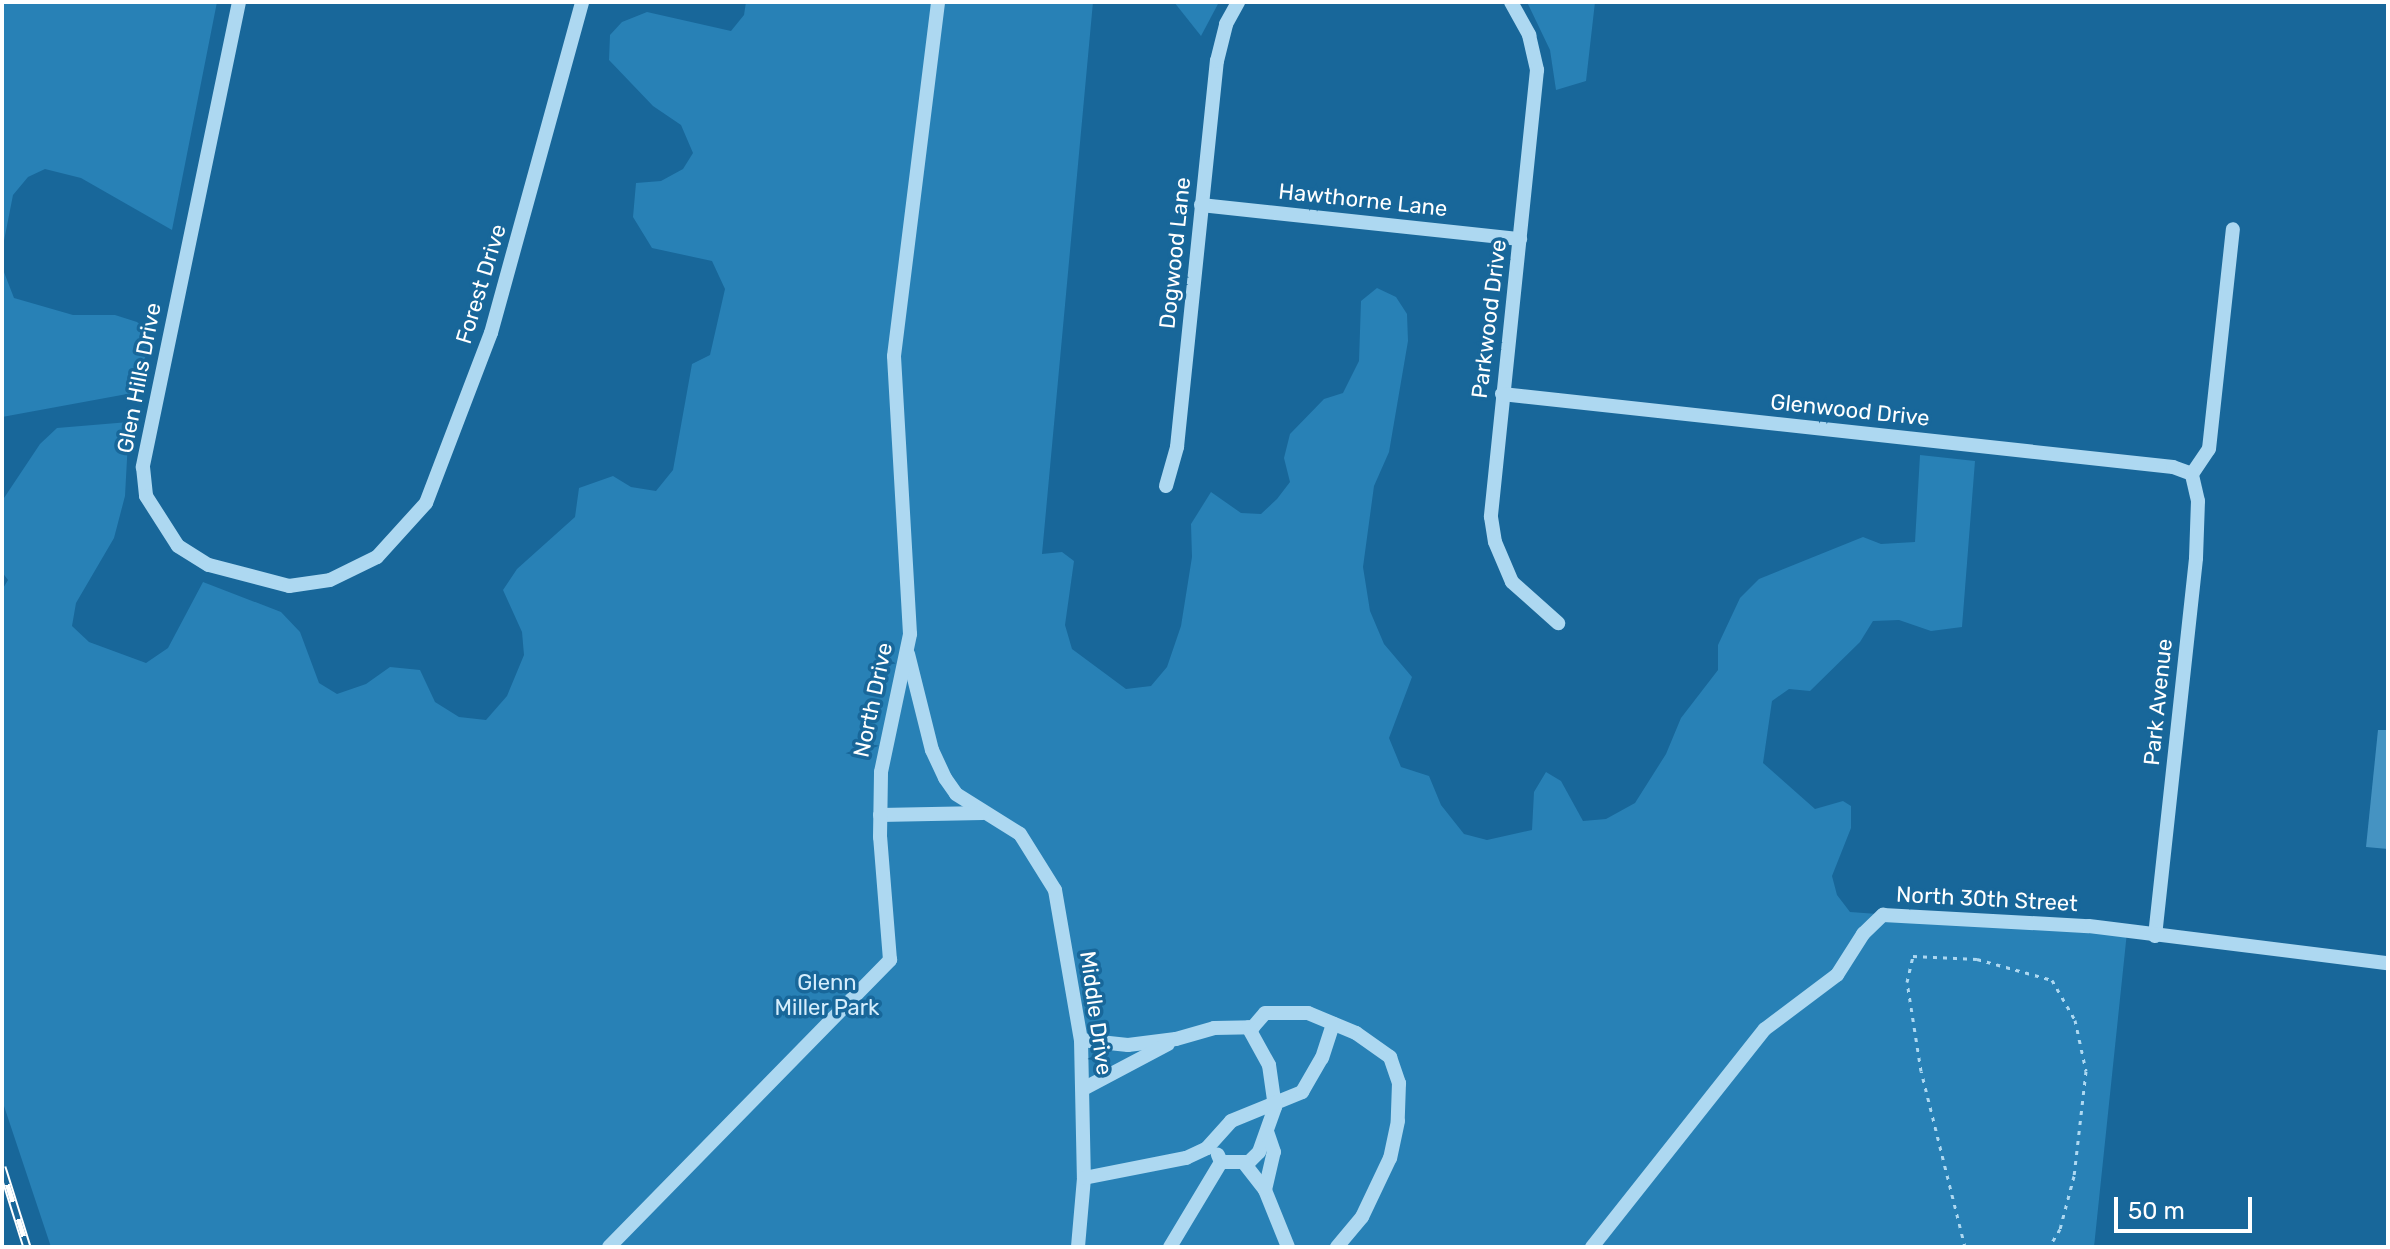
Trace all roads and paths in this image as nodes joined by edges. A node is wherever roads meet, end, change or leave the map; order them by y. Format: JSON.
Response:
{"nodes":[{"id":1,"x":239,"y":2,"type":"edge"},
{"id":2,"x":582,"y":2,"type":"edge"},
{"id":3,"x":938,"y":2,"type":"edge"},
{"id":4,"x":1238,"y":2,"type":"edge"},
{"id":5,"x":1511,"y":2,"type":"edge"},
{"id":6,"x":1201,"y":205,"type":"junction"},
{"id":7,"x":2233,"y":229,"type":"dead end"},
{"id":8,"x":1520,"y":239,"type":"junction"},
{"id":9,"x":1502,"y":394,"type":"junction"},
{"id":10,"x":2192,"y":474,"type":"junction"},
{"id":11,"x":1166,"y":486,"type":"dead end"},
{"id":12,"x":377,"y":557,"type":"joint"},
{"id":13,"x":1558,"y":623,"type":"dead end"},
{"id":14,"x":908,"y":654,"type":"junction"},
{"id":15,"x":987,"y":813,"type":"junction"},
{"id":16,"x":880,"y":815,"type":"junction"},
{"id":17,"x":2155,"y":936,"type":"junction"},
{"id":18,"x":2388,"y":963,"type":"edge"},
{"id":19,"x":1333,"y":1024,"type":"junction"},
{"id":20,"x":1248,"y":1027,"type":"junction"},
{"id":21,"x":1176,"y":1039,"type":"junction"},
{"id":22,"x":1081,"y":1040,"type":"junction"},
{"id":23,"x":1083,"y":1089,"type":"junction"},
{"id":24,"x":1275,"y":1107,"type":"junction"},
{"id":25,"x":1267,"y":1132,"type":"junction"},
{"id":26,"x":1213,"y":1141,"type":"junction"},
{"id":27,"x":1221,"y":1162,"type":"junction"},
{"id":28,"x":1244,"y":1163,"type":"junction"},
{"id":29,"x":1084,"y":1178,"type":"junction"},
{"id":30,"x":1265,"y":1190,"type":"junction"},
{"id":31,"x":609,"y":1247,"type":"edge"},
{"id":32,"x":1078,"y":1247,"type":"edge"},
{"id":33,"x":1170,"y":1247,"type":"edge"},
{"id":34,"x":1288,"y":1247,"type":"edge"},
{"id":35,"x":1337,"y":1247,"type":"edge"},
{"id":36,"x":1592,"y":1247,"type":"edge"},
{"id":37,"x":1965,"y":1247,"type":"edge"},
{"id":38,"x":2049,"y":1247,"type":"edge"}],
"edges":[{"from":1,"to":12,"type":"street","name":"Glen Hills Drive"},
{"from":2,"to":12,"type":"street","name":"Forest Drive"},
{"from":3,"to":14,"type":"street","name":"North Drive"},
{"from":4,"to":6,"type":"street","name":"Dogwood Lane"},
{"from":5,"to":8,"type":"street","name":"Parkwood Drive"},
{"from":6,"to":8,"type":"street","name":"Hawthorne Lane"},
{"from":6,"to":11,"type":"street","name":"Dogwood Lane"},
{"from":7,"to":10,"type":"street"},
{"from":8,"to":9,"type":"street","name":"Parkwood Drive"},
{"from":9,"to":10,"type":"street","name":"Glenwood Drive"},
{"from":9,"to":13,"type":"street","name":"Parkwood Drive"},
{"from":10,"to":17,"type":"street","name":"Park Avenue"},
{"from":14,"to":15,"type":"street","name":"Middle Drive"},
{"from":14,"to":16,"type":"street","name":"North Drive"},
{"from":15,"to":16,"type":"street"},
{"from":15,"to":22,"type":"street","name":"Middle Drive"},
{"from":16,"to":31,"type":"street","name":"North Drive"},
{"from":17,"to":18,"type":"street","name":"North 30th Street"},
{"from":17,"to":36,"type":"street","name":"North 30th Street"},
{"from":19,"to":20,"type":"street"},
{"from":19,"to":24,"type":"street"},
{"from":19,"to":35,"type":"street"},
{"from":20,"to":21,"type":"street"},
{"from":20,"to":24,"type":"street"},
{"from":21,"to":22,"type":"street"},
{"from":21,"to":23,"type":"street"},
{"from":22,"to":23,"type":"street","name":"Middle Drive"},
{"from":23,"to":29,"type":"street","name":"Middle Drive"},
{"from":24,"to":25,"type":"street"},
{"from":24,"to":26,"type":"street"},
{"from":25,"to":28,"type":"street"},
{"from":25,"to":30,"type":"street"},
{"from":26,"to":27,"type":"street"},
{"from":26,"to":29,"type":"street"},
{"from":27,"to":28,"type":"street"},
{"from":27,"to":33,"type":"street"},
{"from":28,"to":30,"type":"street"},
{"from":29,"to":32,"type":"street","name":"Middle Drive"},
{"from":30,"to":34,"type":"street"},
{"from":37,"to":38,"type":"path"}]}
